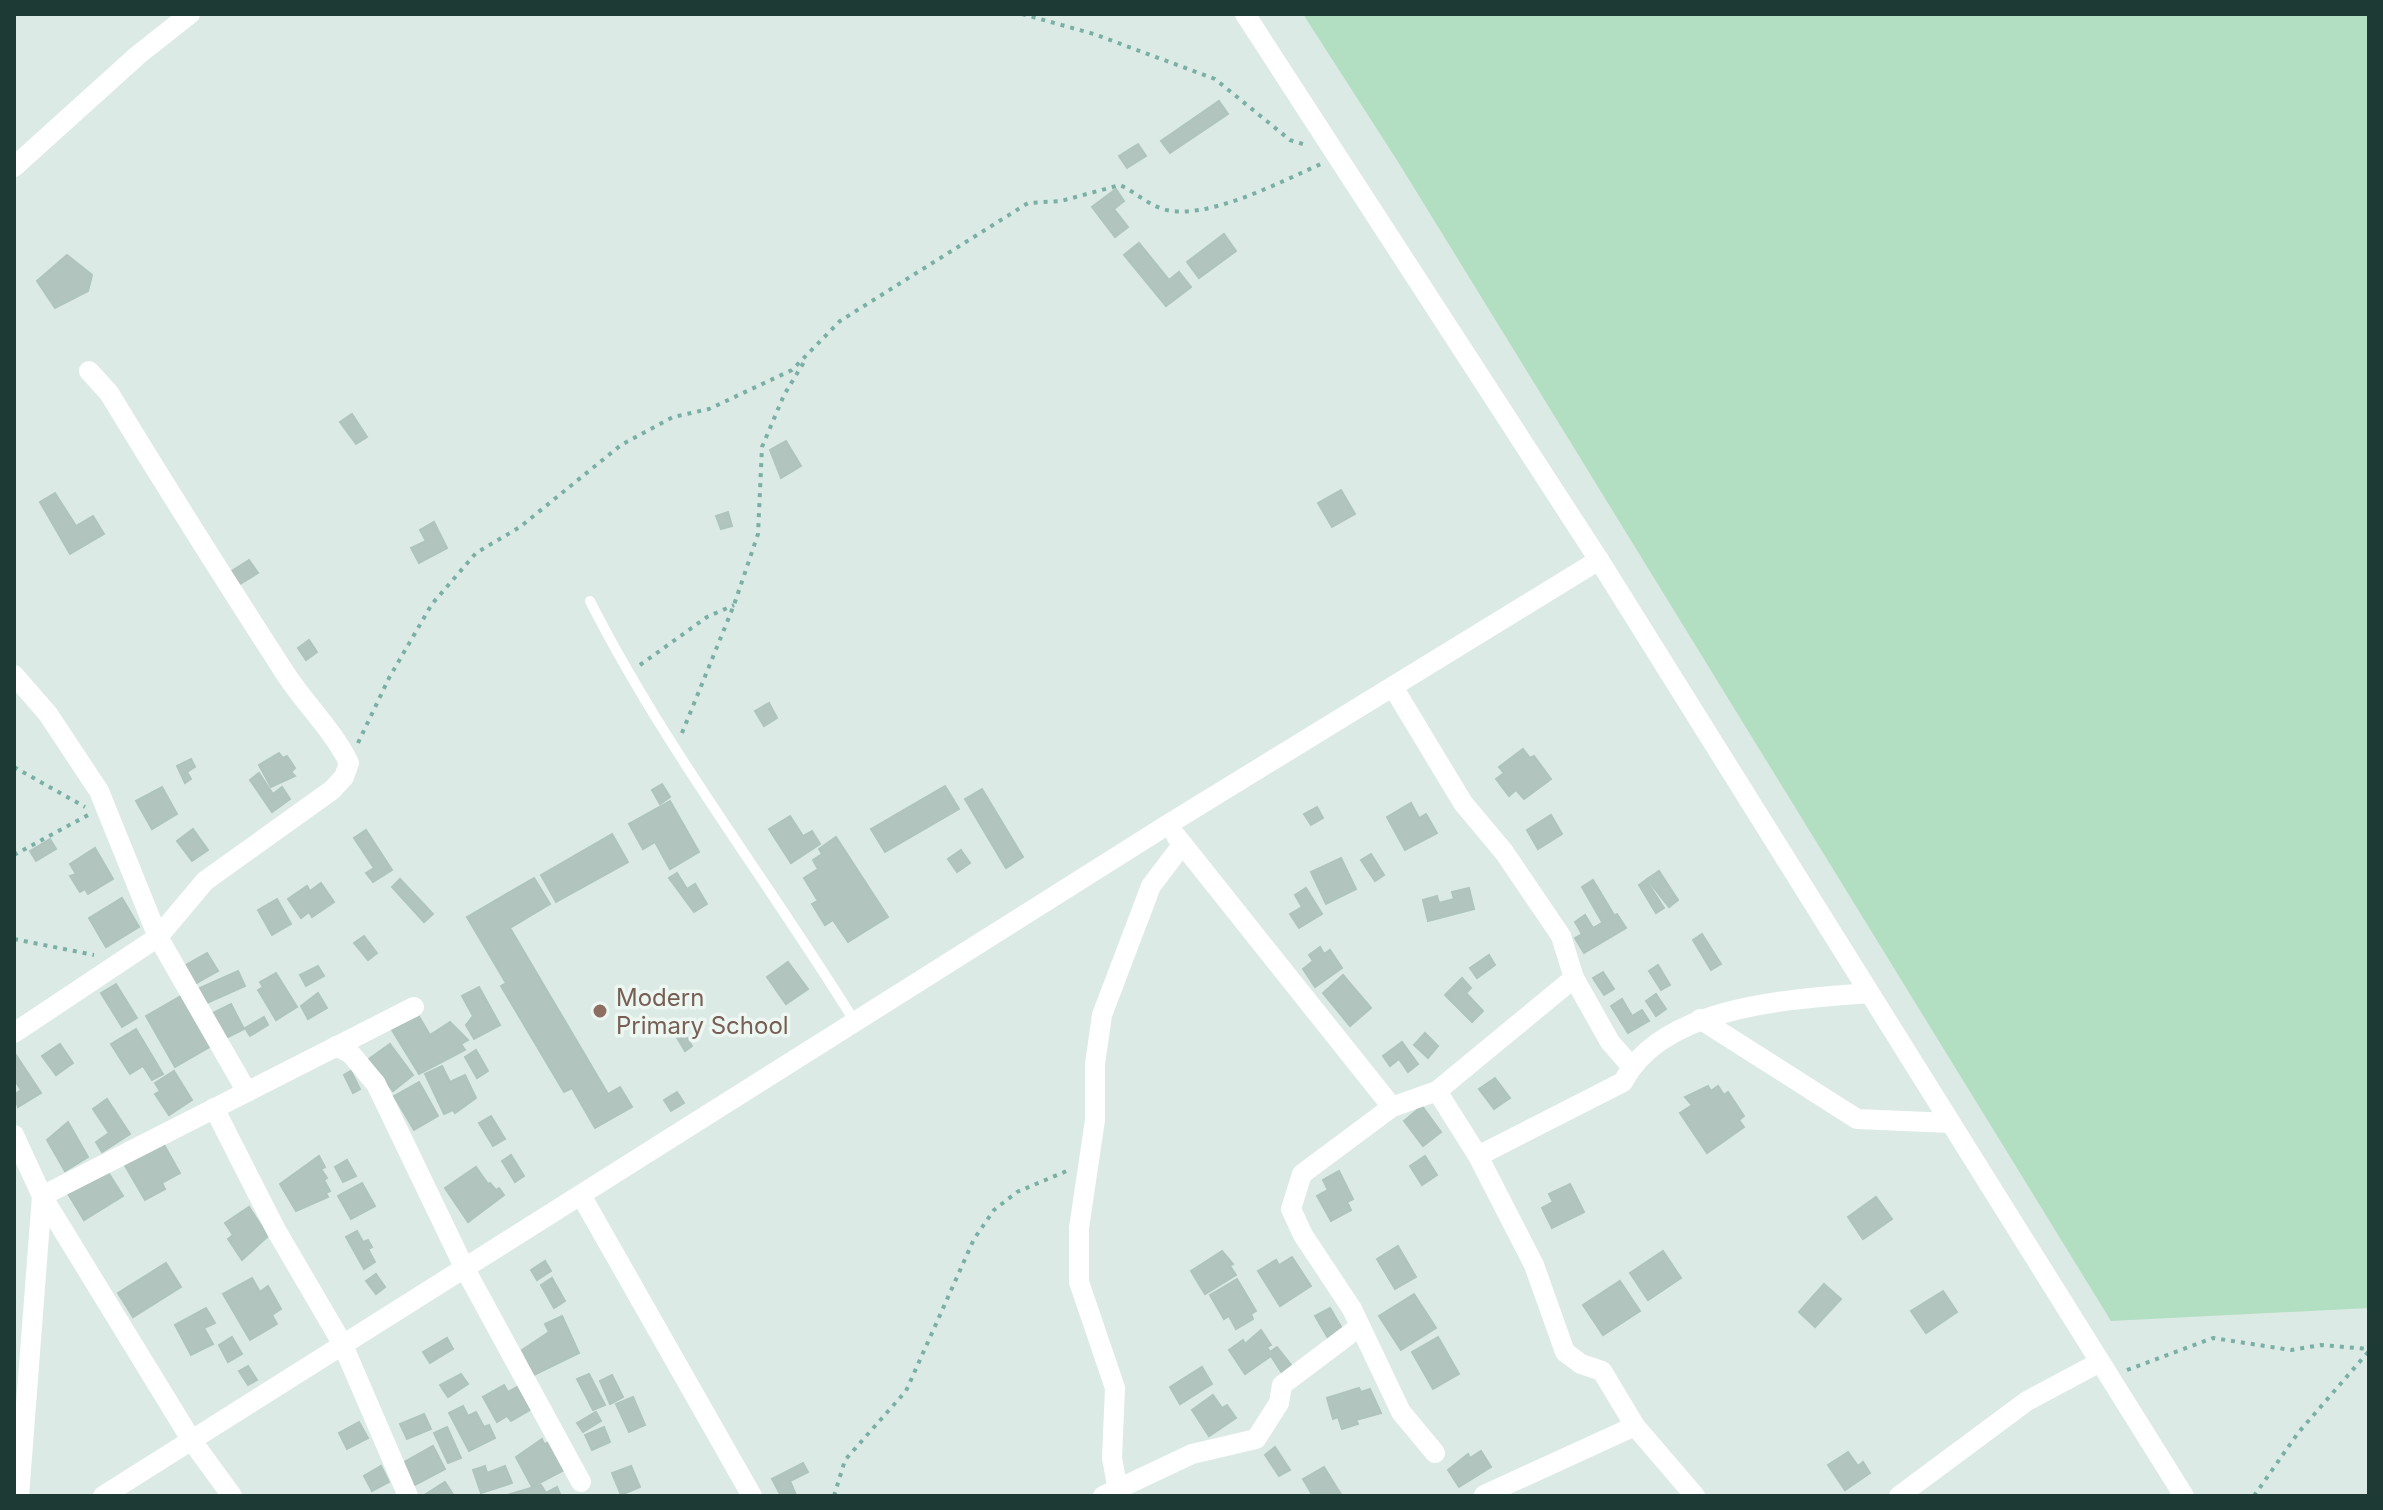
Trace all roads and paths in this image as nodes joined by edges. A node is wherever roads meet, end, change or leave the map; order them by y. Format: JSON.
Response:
{"nodes":[{"id":1,"x":190,"y":14,"type":"edge"},
{"id":2,"x":1022,"y":14,"type":"edge"},
{"id":3,"x":1245,"y":14,"type":"edge"},
{"id":4,"x":1338,"y":156,"type":"junction"},
{"id":5,"x":14,"y":167,"type":"edge"},
{"id":6,"x":806,"y":358,"type":"junction"},
{"id":7,"x":89,"y":371,"type":"dead end"},
{"id":8,"x":1599,"y":560,"type":"junction"},
{"id":9,"x":590,"y":601,"type":"dead end"},
{"id":10,"x":734,"y":605,"type":"junction"},
{"id":11,"x":629,"y":673,"type":"junction"},
{"id":12,"x":14,"y":675,"type":"edge"},
{"id":13,"x":1393,"y":687,"type":"junction"},
{"id":14,"x":677,"y":747,"type":"junction"},
{"id":15,"x":349,"y":763,"type":"junction"},
{"id":16,"x":14,"y":767,"type":"edge"},
{"id":17,"x":1167,"y":825,"type":"junction"},
{"id":18,"x":1182,"y":845,"type":"junction"},
{"id":19,"x":14,"y":855,"type":"edge"},
{"id":20,"x":158,"y":937,"type":"junction"},
{"id":21,"x":14,"y":939,"type":"edge"},
{"id":22,"x":136,"y":951,"type":"junction"},
{"id":23,"x":1574,"y":978,"type":"junction"},
{"id":24,"x":1869,"y":993,"type":"junction"},
{"id":25,"x":414,"y":1007,"type":"dead end"},
{"id":26,"x":1700,"y":1019,"type":"junction"},
{"id":27,"x":856,"y":1024,"type":"junction"},
{"id":28,"x":14,"y":1033,"type":"edge"},
{"id":29,"x":336,"y":1046,"type":"junction"},
{"id":30,"x":1631,"y":1066,"type":"junction"},
{"id":31,"x":1437,"y":1091,"type":"junction"},
{"id":32,"x":247,"y":1092,"type":"junction"},
{"id":33,"x":1392,"y":1107,"type":"junction"},
{"id":34,"x":214,"y":1108,"type":"junction"},
{"id":35,"x":1951,"y":1123,"type":"junction"},
{"id":36,"x":14,"y":1135,"type":"edge"},
{"id":37,"x":1478,"y":1156,"type":"junction"},
{"id":38,"x":1086,"y":1165,"type":"junction"},
{"id":39,"x":42,"y":1196,"type":"junction"},
{"id":40,"x":582,"y":1197,"type":"junction"},
{"id":41,"x":465,"y":1269,"type":"junction"},
{"id":42,"x":1359,"y":1327,"type":"junction"},
{"id":43,"x":342,"y":1343,"type":"junction"},
{"id":44,"x":2369,"y":1350,"type":"edge"},
{"id":45,"x":2105,"y":1370,"type":"junction"},
{"id":46,"x":1635,"y":1426,"type":"junction"},
{"id":47,"x":192,"y":1441,"type":"junction"},
{"id":48,"x":1435,"y":1453,"type":"dead end"},
{"id":49,"x":581,"y":1482,"type":"dead end"},
{"id":50,"x":1113,"y":1494,"type":"edge"},
{"id":51,"x":1484,"y":1495,"type":"edge"},
{"id":52,"x":19,"y":1496,"type":"edge"},
{"id":53,"x":103,"y":1496,"type":"edge"},
{"id":54,"x":232,"y":1496,"type":"edge"},
{"id":55,"x":408,"y":1496,"type":"edge"},
{"id":56,"x":752,"y":1496,"type":"edge"},
{"id":57,"x":834,"y":1496,"type":"edge"},
{"id":58,"x":1695,"y":1496,"type":"edge"},
{"id":59,"x":1899,"y":1496,"type":"edge"},
{"id":60,"x":2184,"y":1496,"type":"edge"},
{"id":61,"x":2254,"y":1496,"type":"edge"}],
"edges":[{"from":1,"to":5,"type":"street"},
{"from":2,"to":4,"type":"path"},
{"from":3,"to":4,"type":"street"},
{"from":4,"to":6,"type":"path"},
{"from":4,"to":8,"type":"street"},
{"from":6,"to":10,"type":"path"},
{"from":6,"to":15,"type":"path"},
{"from":7,"to":15,"type":"street"},
{"from":8,"to":13,"type":"street"},
{"from":8,"to":24,"type":"street"},
{"from":9,"to":11,"type":"lane"},
{"from":10,"to":11,"type":"path"},
{"from":10,"to":14,"type":"path"},
{"from":11,"to":14,"type":"lane"},
{"from":12,"to":20,"type":"street"},
{"from":13,"to":17,"type":"street"},
{"from":13,"to":23,"type":"street"},
{"from":14,"to":27,"type":"lane"},
{"from":15,"to":20,"type":"street"},
{"from":16,"to":19,"type":"path"},
{"from":17,"to":18,"type":"street"},
{"from":17,"to":27,"type":"street"},
{"from":18,"to":33,"type":"street"},
{"from":18,"to":38,"type":"street"},
{"from":20,"to":22,"type":"street"},
{"from":20,"to":32,"type":"street"},
{"from":21,"to":22,"type":"path"},
{"from":22,"to":28,"type":"street"},
{"from":23,"to":30,"type":"street"},
{"from":23,"to":31,"type":"street"},
{"from":24,"to":26,"type":"street"},
{"from":24,"to":35,"type":"street"},
{"from":25,"to":29,"type":"street"},
{"from":26,"to":30,"type":"street"},
{"from":26,"to":35,"type":"street"},
{"from":27,"to":40,"type":"street"},
{"from":29,"to":32,"type":"street"},
{"from":29,"to":41,"type":"street"},
{"from":30,"to":37,"type":"street"},
{"from":31,"to":33,"type":"street"},
{"from":31,"to":37,"type":"street"},
{"from":32,"to":34,"type":"street"},
{"from":33,"to":42,"type":"street"},
{"from":34,"to":39,"type":"street"},
{"from":34,"to":43,"type":"street"},
{"from":35,"to":45,"type":"street"},
{"from":36,"to":39,"type":"street"},
{"from":37,"to":46,"type":"street"},
{"from":38,"to":50,"type":"street"},
{"from":38,"to":57,"type":"path"},
{"from":39,"to":47,"type":"street"},
{"from":39,"to":52,"type":"street"},
{"from":40,"to":41,"type":"street"},
{"from":40,"to":56,"type":"street"},
{"from":41,"to":43,"type":"street"},
{"from":41,"to":49,"type":"street"},
{"from":42,"to":48,"type":"street"},
{"from":42,"to":50,"type":"street"},
{"from":43,"to":47,"type":"street"},
{"from":43,"to":55,"type":"street"},
{"from":44,"to":45,"type":"path"},
{"from":44,"to":61,"type":"path"},
{"from":45,"to":59,"type":"street"},
{"from":45,"to":60,"type":"street"},
{"from":46,"to":51,"type":"street"},
{"from":46,"to":58,"type":"street"},
{"from":47,"to":53,"type":"street"},
{"from":47,"to":54,"type":"street"}]}
